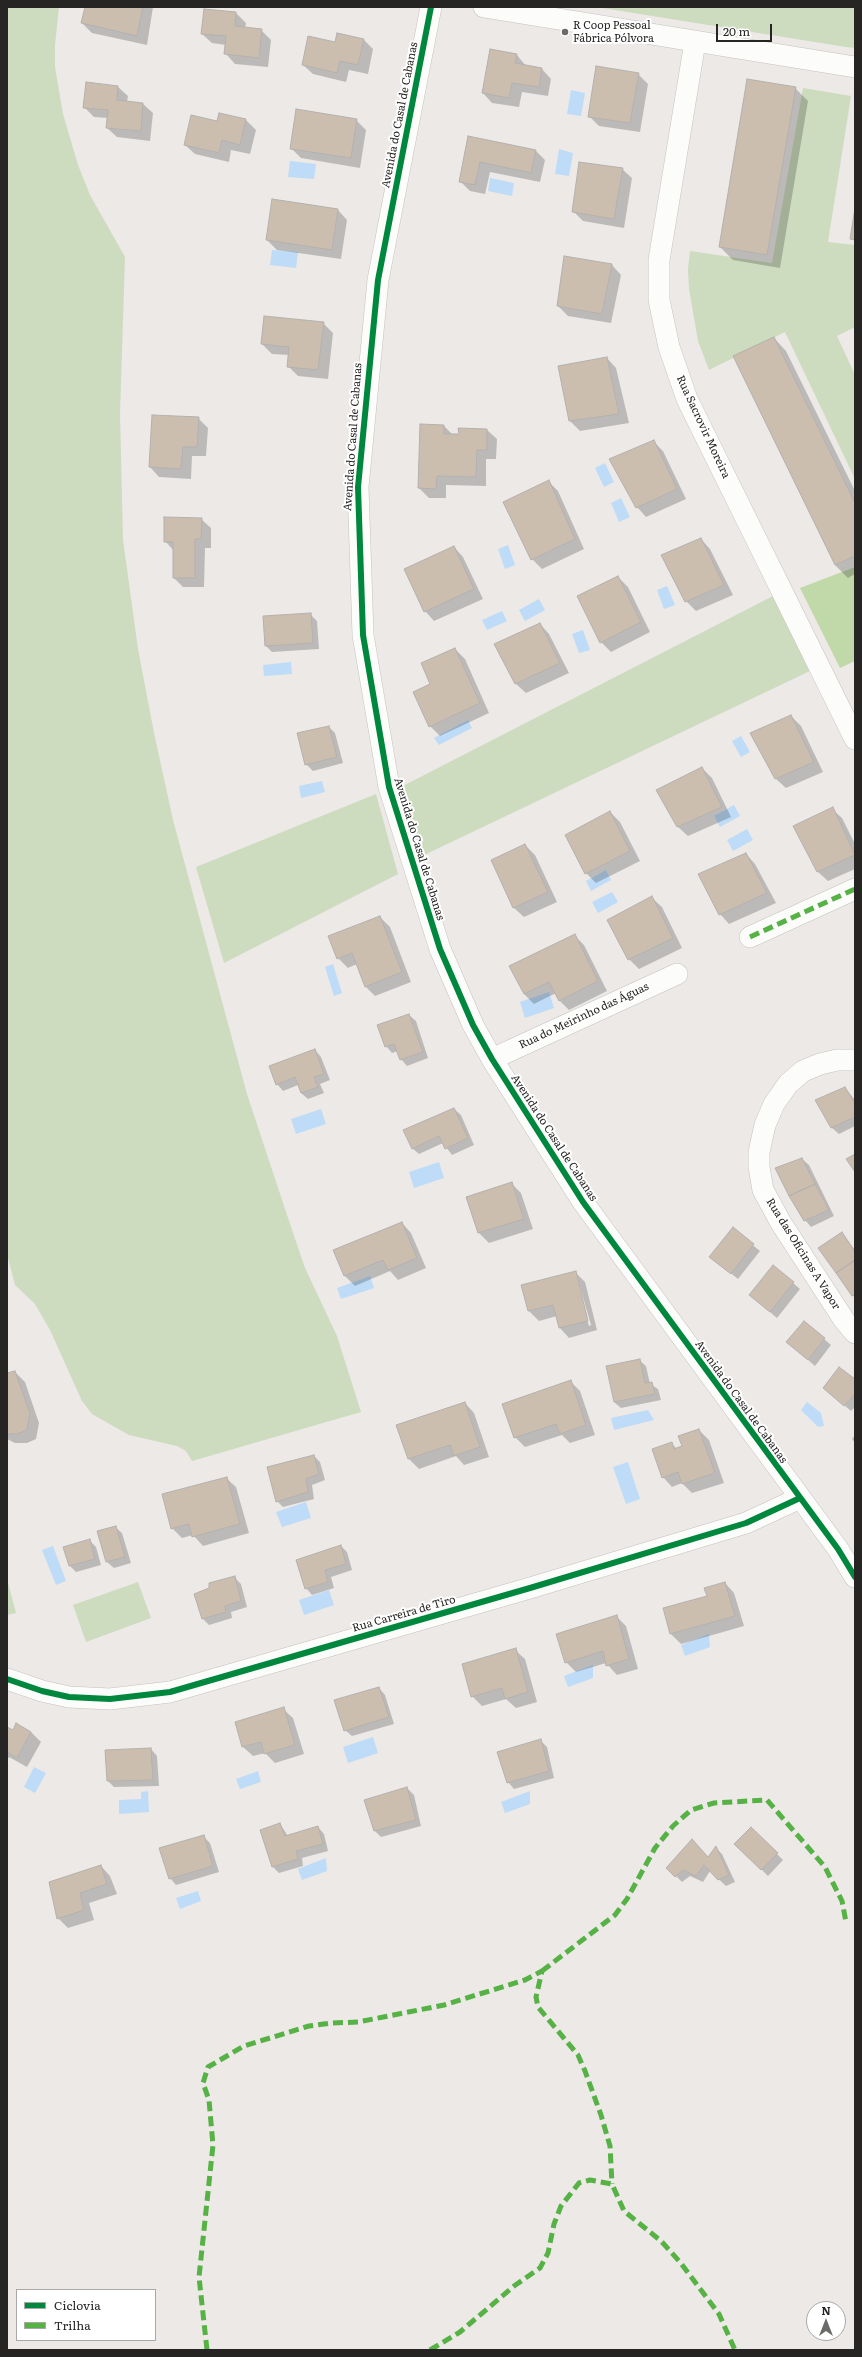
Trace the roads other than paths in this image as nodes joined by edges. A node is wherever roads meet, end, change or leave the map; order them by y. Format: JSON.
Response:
{"nodes":[{"id":1,"x":431,"y":7,"type":"edge"},
{"id":2,"x":484,"y":7,"type":"edge"},
{"id":3,"x":695,"y":42,"type":"junction"},
{"id":4,"x":855,"y":67,"type":"edge"},
{"id":5,"x":855,"y":740,"type":"edge"},
{"id":6,"x":855,"y":889,"type":"edge"},
{"id":7,"x":750,"y":937,"type":"dead end"},
{"id":8,"x":677,"y":974,"type":"dead end"},
{"id":9,"x":492,"y":1059,"type":"junction"},
{"id":10,"x":855,"y":1060,"type":"edge"},
{"id":11,"x":855,"y":1333,"type":"edge"},
{"id":12,"x":800,"y":1498,"type":"junction"},
{"id":13,"x":855,"y":1576,"type":"edge"},
{"id":14,"x":7,"y":1679,"type":"edge"}],
"edges":[{"from":1,"to":9,"type":"street","name":"Avenida do Casal de Cabanas"},
{"from":2,"to":3,"type":"street"},
{"from":3,"to":4,"type":"street"},
{"from":3,"to":5,"type":"street","name":"Rua Sacrovir Moreira"},
{"from":6,"to":7,"type":"street"},
{"from":8,"to":9,"type":"street","name":"Rua do Meirinho das Águas"},
{"from":9,"to":12,"type":"street","name":"Avenida do Casal de Cabanas"},
{"from":10,"to":11,"type":"street","name":"Rua das Oficinas A Vapor"},
{"from":12,"to":13,"type":"street","name":"Avenida do Casal de Cabanas"},
{"from":12,"to":14,"type":"street","name":"Rua Carreira de Tiro"}]}
